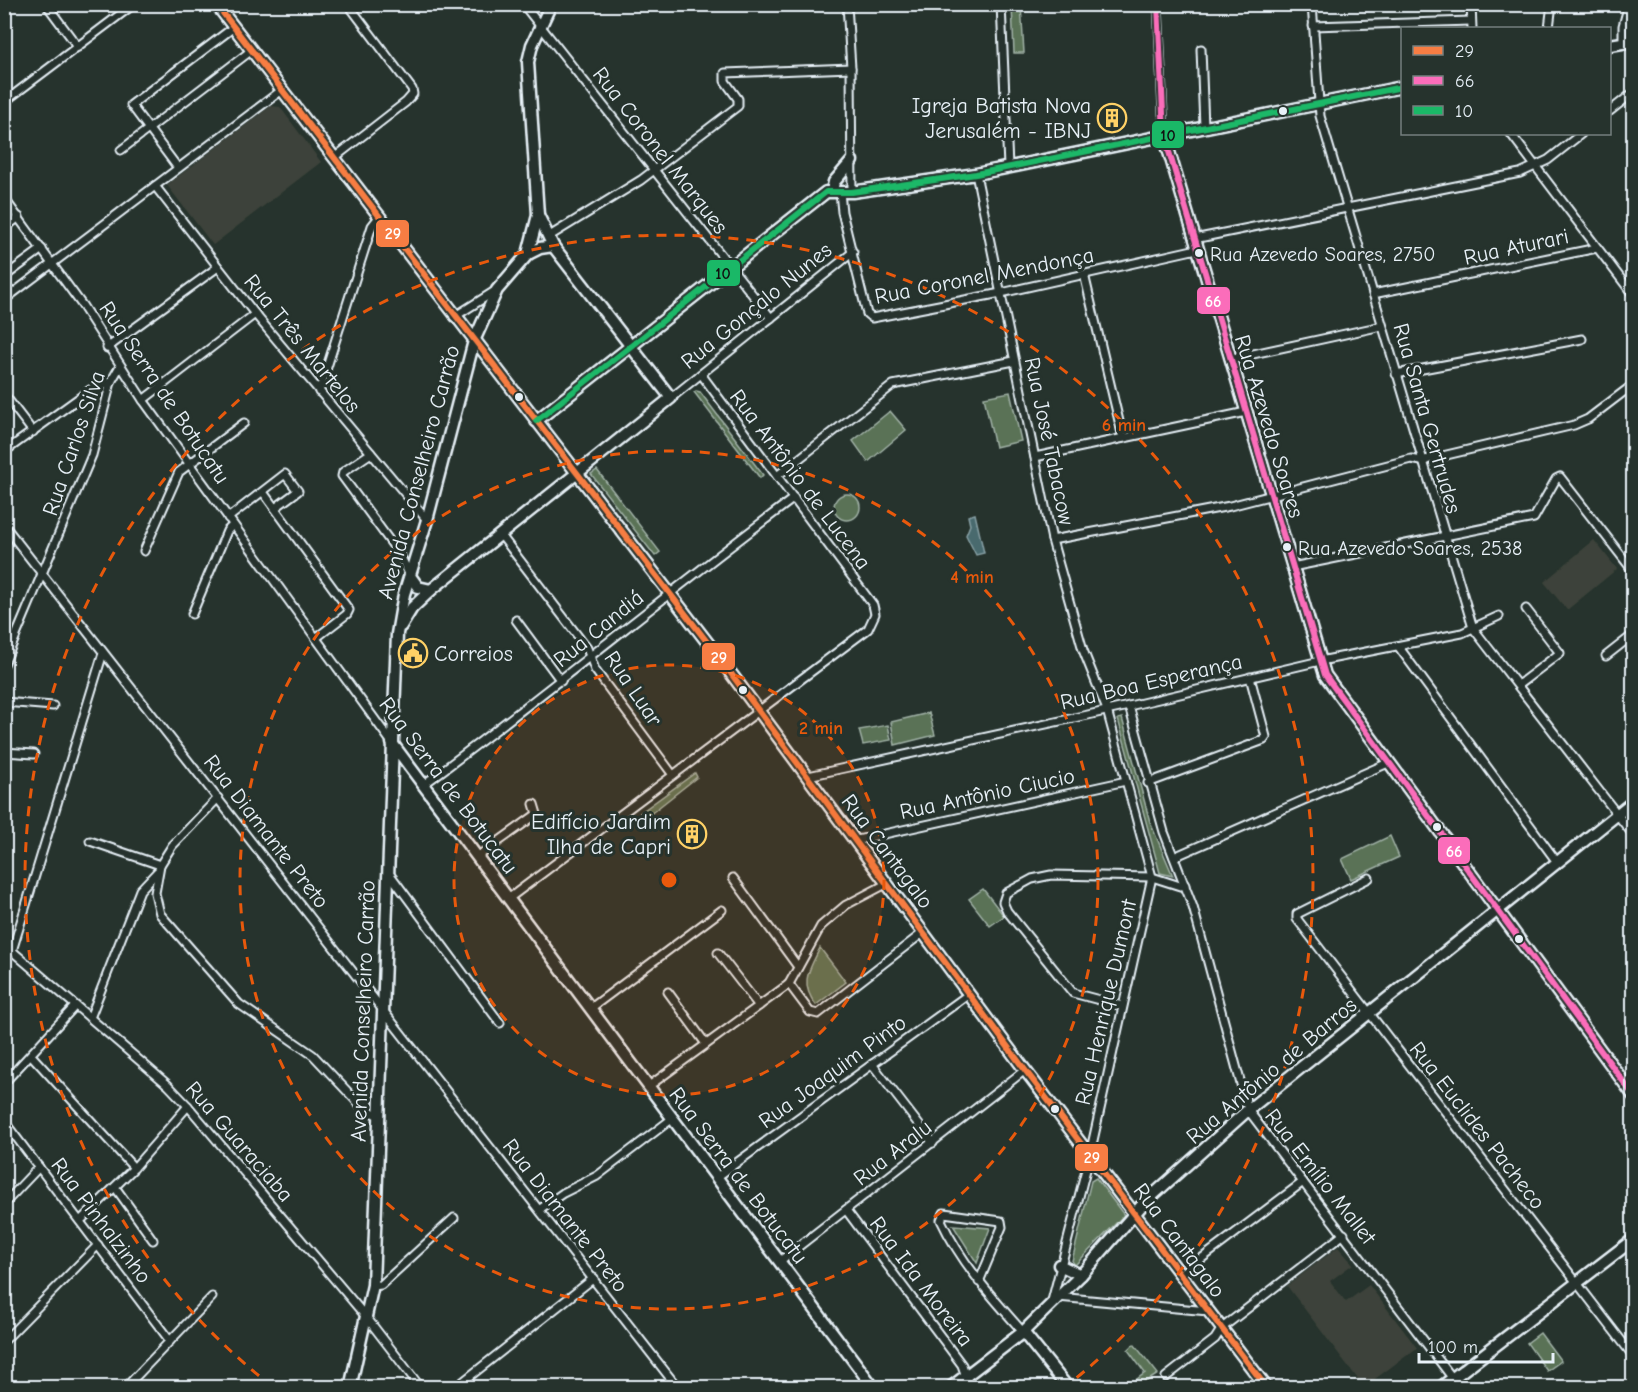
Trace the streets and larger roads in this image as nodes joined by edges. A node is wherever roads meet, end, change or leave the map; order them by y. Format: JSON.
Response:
{"nodes":[{"id":1,"x":45,"y":4,"type":"edge"},
{"id":2,"x":216,"y":4,"type":"edge"},
{"id":3,"x":348,"y":4,"type":"edge"},
{"id":4,"x":523,"y":4,"type":"edge"},
{"id":5,"x":551,"y":4,"type":"edge"},
{"id":6,"x":848,"y":4,"type":"edge"},
{"id":7,"x":1000,"y":4,"type":"edge"},
{"id":8,"x":1158,"y":4,"type":"edge"},
{"id":9,"x":1312,"y":4,"type":"edge"},
{"id":10,"x":1471,"y":4,"type":"edge"},
{"id":11,"x":1552,"y":4,"type":"edge"},
{"id":12,"x":1629,"y":4,"type":"edge"},
{"id":13,"x":129,"y":6,"type":"edge"},
{"id":14,"x":1472,"y":25,"type":"edge"},
{"id":15,"x":539,"y":26,"type":"junction"},
{"id":16,"x":1313,"y":26,"type":"junction"},
{"id":17,"x":234,"y":27,"type":"junction"},
{"id":18,"x":1549,"y":27,"type":"edge"},
{"id":19,"x":1628,"y":41,"type":"edge"},
{"id":20,"x":1611,"y":45,"type":"edge"},
{"id":21,"x":78,"y":47,"type":"junction"},
{"id":22,"x":1202,"y":49,"type":"dead end"},
{"id":23,"x":252,"y":50,"type":"junction"},
{"id":24,"x":851,"y":68,"type":"junction"},
{"id":25,"x":1401,"y":87,"type":"edge"},
{"id":26,"x":282,"y":90,"type":"junction"},
{"id":27,"x":1634,"y":92,"type":"edge"},
{"id":28,"x":4,"y":102,"type":"edge"},
{"id":29,"x":1318,"y":104,"type":"junction"},
{"id":30,"x":1611,"y":110,"type":"edge"},
{"id":31,"x":1204,"y":127,"type":"junction"},
{"id":32,"x":149,"y":130,"type":"junction"},
{"id":33,"x":1164,"y":135,"type":"junction"},
{"id":34,"x":1512,"y":135,"type":"edge"},
{"id":35,"x":1580,"y":135,"type":"edge"},
{"id":36,"x":122,"y":150,"type":"dead end"},
{"id":37,"x":334,"y":158,"type":"junction"},
{"id":38,"x":852,"y":161,"type":"junction"},
{"id":39,"x":1008,"y":167,"type":"junction"},
{"id":40,"x":1536,"y":167,"type":"junction"},
{"id":41,"x":178,"y":168,"type":"junction"},
{"id":42,"x":654,"y":171,"type":"junction"},
{"id":43,"x":976,"y":174,"type":"junction"},
{"id":44,"x":155,"y":186,"type":"junction"},
{"id":45,"x":836,"y":191,"type":"junction"},
{"id":46,"x":852,"y":192,"type":"junction"},
{"id":47,"x":4,"y":198,"type":"edge"},
{"id":48,"x":1345,"y":207,"type":"junction"},
{"id":49,"x":538,"y":215,"type":"junction"},
{"id":50,"x":19,"y":217,"type":"junction"},
{"id":51,"x":379,"y":218,"type":"junction"},
{"id":52,"x":7,"y":226,"type":"edge"},
{"id":53,"x":550,"y":242,"type":"junction"},
{"id":54,"x":1196,"y":244,"type":"junction"},
{"id":55,"x":1597,"y":248,"type":"junction"},
{"id":56,"x":42,"y":249,"type":"junction"},
{"id":57,"x":853,"y":252,"type":"junction"},
{"id":58,"x":528,"y":254,"type":"junction"},
{"id":59,"x":53,"y":263,"type":"junction"},
{"id":60,"x":218,"y":267,"type":"junction"},
{"id":61,"x":730,"y":267,"type":"junction"},
{"id":62,"x":1084,"y":274,"type":"junction"},
{"id":63,"x":4,"y":277,"type":"edge"},
{"id":64,"x":497,"y":290,"type":"junction"},
{"id":65,"x":1000,"y":293,"type":"junction"},
{"id":66,"x":1373,"y":294,"type":"junction"},
{"id":67,"x":1634,"y":296,"type":"edge"},
{"id":68,"x":4,"y":300,"type":"edge"},
{"id":69,"x":255,"y":314,"type":"junction"},
{"id":70,"x":454,"y":317,"type":"junction"},
{"id":71,"x":771,"y":318,"type":"junction"},
{"id":72,"x":1382,"y":326,"type":"junction"},
{"id":73,"x":1582,"y":339,"type":"dead end"},
{"id":74,"x":474,"y":341,"type":"junction"},
{"id":75,"x":632,"y":347,"type":"junction"},
{"id":76,"x":108,"y":348,"type":"junction"},
{"id":77,"x":1230,"y":359,"type":"junction"},
{"id":78,"x":1014,"y":360,"type":"junction"},
{"id":79,"x":120,"y":366,"type":"junction"},
{"id":80,"x":700,"y":374,"type":"junction"},
{"id":81,"x":1396,"y":374,"type":"junction"},
{"id":82,"x":111,"y":382,"type":"junction"},
{"id":83,"x":1634,"y":384,"type":"edge"},
{"id":84,"x":319,"y":392,"type":"junction"},
{"id":85,"x":4,"y":394,"type":"edge"},
{"id":86,"x":669,"y":395,"type":"junction"},
{"id":87,"x":142,"y":400,"type":"junction"},
{"id":88,"x":1246,"y":412,"type":"junction"},
{"id":89,"x":536,"y":421,"type":"junction"},
{"id":90,"x":244,"y":423,"type":"dead end"},
{"id":91,"x":33,"y":432,"type":"junction"},
{"id":92,"x":1123,"y":438,"type":"junction"},
{"id":93,"x":4,"y":452,"type":"edge"},
{"id":94,"x":370,"y":453,"type":"junction"},
{"id":95,"x":1035,"y":457,"type":"junction"},
{"id":96,"x":1421,"y":460,"type":"junction"},
{"id":97,"x":189,"y":464,"type":"junction"},
{"id":98,"x":578,"y":474,"type":"junction"},
{"id":99,"x":777,"y":476,"type":"junction"},
{"id":100,"x":263,"y":492,"type":"junction"},
{"id":101,"x":1271,"y":496,"type":"junction"},
{"id":102,"x":794,"y":498,"type":"junction"},
{"id":103,"x":275,"y":508,"type":"junction"},
{"id":104,"x":228,"y":518,"type":"junction"},
{"id":105,"x":427,"y":520,"type":"junction"},
{"id":106,"x":4,"y":525,"type":"edge"},
{"id":107,"x":234,"y":525,"type":"junction"},
{"id":108,"x":500,"y":534,"type":"junction"},
{"id":109,"x":1444,"y":536,"type":"junction"},
{"id":110,"x":1052,"y":540,"type":"junction"},
{"id":111,"x":144,"y":551,"type":"dead end"},
{"id":112,"x":1292,"y":567,"type":"junction"},
{"id":113,"x":1634,"y":572,"type":"edge"},
{"id":114,"x":44,"y":576,"type":"junction"},
{"id":115,"x":410,"y":576,"type":"junction"},
{"id":116,"x":432,"y":590,"type":"junction"},
{"id":117,"x":669,"y":594,"type":"junction"},
{"id":118,"x":1526,"y":609,"type":"dead end"},
{"id":119,"x":192,"y":614,"type":"dead end"},
{"id":120,"x":1499,"y":616,"type":"dead end"},
{"id":121,"x":516,"y":620,"type":"dead end"},
{"id":122,"x":1473,"y":628,"type":"junction"},
{"id":123,"x":397,"y":633,"type":"junction"},
{"id":124,"x":1634,"y":634,"type":"edge"},
{"id":125,"x":316,"y":638,"type":"junction"},
{"id":126,"x":1398,"y":646,"type":"junction"},
{"id":127,"x":103,"y":653,"type":"junction"},
{"id":128,"x":1606,"y":656,"type":"dead end"},
{"id":129,"x":591,"y":658,"type":"junction"},
{"id":130,"x":1320,"y":661,"type":"junction"},
{"id":131,"x":4,"y":664,"type":"edge"},
{"id":132,"x":1250,"y":677,"type":"junction"},
{"id":133,"x":561,"y":681,"type":"junction"},
{"id":134,"x":1518,"y":685,"type":"junction"},
{"id":135,"x":4,"y":702,"type":"edge"},
{"id":136,"x":53,"y":706,"type":"dead end"},
{"id":137,"x":1129,"y":706,"type":"junction"},
{"id":138,"x":1107,"y":710,"type":"junction"},
{"id":139,"x":759,"y":711,"type":"junction"},
{"id":140,"x":392,"y":743,"type":"junction"},
{"id":141,"x":4,"y":752,"type":"edge"},
{"id":142,"x":34,"y":754,"type":"dead end"},
{"id":143,"x":1388,"y":763,"type":"junction"},
{"id":144,"x":673,"y":775,"type":"junction"},
{"id":145,"x":808,"y":776,"type":"junction"},
{"id":146,"x":1126,"y":781,"type":"junction"},
{"id":147,"x":1148,"y":783,"type":"junction"},
{"id":148,"x":423,"y":785,"type":"junction"},
{"id":149,"x":218,"y":798,"type":"junction"},
{"id":150,"x":1634,"y":801,"type":"edge"},
{"id":151,"x":534,"y":804,"type":"dead end"},
{"id":152,"x":1617,"y":814,"type":"junction"},
{"id":153,"x":1634,"y":836,"type":"edge"},
{"id":154,"x":856,"y":840,"type":"junction"},
{"id":155,"x":90,"y":842,"type":"dead end"},
{"id":156,"x":477,"y":857,"type":"junction"},
{"id":157,"x":1174,"y":857,"type":"junction"},
{"id":158,"x":1557,"y":862,"type":"junction"},
{"id":159,"x":158,"y":868,"type":"junction"},
{"id":160,"x":387,"y":870,"type":"junction"},
{"id":161,"x":1152,"y":877,"type":"junction"},
{"id":162,"x":733,"y":878,"type":"dead end"},
{"id":163,"x":1369,"y":878,"type":"dead end"},
{"id":164,"x":888,"y":883,"type":"junction"},
{"id":165,"x":1185,"y":885,"type":"junction"},
{"id":166,"x":508,"y":898,"type":"junction"},
{"id":167,"x":722,"y":910,"type":"dead end"},
{"id":168,"x":1496,"y":911,"type":"junction"},
{"id":169,"x":924,"y":932,"type":"junction"},
{"id":170,"x":4,"y":944,"type":"edge"},
{"id":171,"x":12,"y":951,"type":"junction"},
{"id":172,"x":718,"y":953,"type":"dead end"},
{"id":173,"x":798,"y":967,"type":"junction"},
{"id":174,"x":789,"y":984,"type":"junction"},
{"id":175,"x":668,"y":993,"type":"dead end"},
{"id":176,"x":969,"y":994,"type":"junction"},
{"id":177,"x":759,"y":1005,"type":"junction"},
{"id":178,"x":75,"y":1006,"type":"junction"},
{"id":179,"x":1122,"y":1006,"type":"junction"},
{"id":180,"x":382,"y":1007,"type":"junction"},
{"id":181,"x":591,"y":1008,"type":"junction"},
{"id":182,"x":1369,"y":1014,"type":"junction"},
{"id":183,"x":90,"y":1018,"type":"junction"},
{"id":184,"x":500,"y":1023,"type":"dead end"},
{"id":185,"x":706,"y":1044,"type":"junction"},
{"id":186,"x":31,"y":1055,"type":"junction"},
{"id":187,"x":872,"y":1064,"type":"junction"},
{"id":188,"x":1025,"y":1070,"type":"junction"},
{"id":189,"x":4,"y":1083,"type":"edge"},
{"id":190,"x":649,"y":1086,"type":"junction"},
{"id":191,"x":1634,"y":1096,"type":"edge"},
{"id":192,"x":188,"y":1106,"type":"junction"},
{"id":193,"x":1248,"y":1110,"type":"junction"},
{"id":194,"x":378,"y":1115,"type":"junction"},
{"id":195,"x":673,"y":1119,"type":"junction"},
{"id":196,"x":4,"y":1121,"type":"edge"},
{"id":197,"x":933,"y":1143,"type":"junction"},
{"id":198,"x":1090,"y":1154,"type":"junction"},
{"id":199,"x":39,"y":1167,"type":"junction"},
{"id":200,"x":134,"y":1168,"type":"junction"},
{"id":201,"x":717,"y":1178,"type":"junction"},
{"id":202,"x":1303,"y":1182,"type":"junction"},
{"id":203,"x":115,"y":1187,"type":"junction"},
{"id":204,"x":4,"y":1204,"type":"edge"},
{"id":205,"x":540,"y":1209,"type":"junction"},
{"id":206,"x":846,"y":1210,"type":"junction"},
{"id":207,"x":1136,"y":1215,"type":"junction"},
{"id":208,"x":454,"y":1218,"type":"dead end"},
{"id":209,"x":80,"y":1221,"type":"junction"},
{"id":210,"x":1344,"y":1234,"type":"junction"},
{"id":211,"x":1634,"y":1239,"type":"edge"},
{"id":212,"x":153,"y":1240,"type":"dead end"},
{"id":213,"x":98,"y":1245,"type":"junction"},
{"id":214,"x":780,"y":1261,"type":"junction"},
{"id":215,"x":1059,"y":1265,"type":"junction"},
{"id":216,"x":1181,"y":1274,"type":"junction"},
{"id":217,"x":1081,"y":1275,"type":"junction"},
{"id":218,"x":594,"y":1278,"type":"junction"},
{"id":219,"x":979,"y":1282,"type":"junction"},
{"id":220,"x":1576,"y":1282,"type":"junction"},
{"id":221,"x":373,"y":1286,"type":"junction"},
{"id":222,"x":212,"y":1297,"type":"dead end"},
{"id":223,"x":1055,"y":1300,"type":"junction"},
{"id":224,"x":1208,"y":1311,"type":"junction"},
{"id":225,"x":367,"y":1318,"type":"junction"},
{"id":226,"x":1222,"y":1328,"type":"junction"},
{"id":227,"x":1023,"y":1332,"type":"junction"},
{"id":228,"x":4,"y":1341,"type":"edge"},
{"id":229,"x":170,"y":1341,"type":"junction"},
{"id":230,"x":1634,"y":1357,"type":"edge"},
{"id":231,"x":966,"y":1376,"type":"junction"},
{"id":232,"x":1166,"y":1377,"type":"dead end"},
{"id":233,"x":1453,"y":1378,"type":"junction"},
{"id":234,"x":127,"y":1387,"type":"edge"},
{"id":235,"x":350,"y":1388,"type":"edge"},
{"id":236,"x":421,"y":1388,"type":"edge"},
{"id":237,"x":455,"y":1388,"type":"edge"},
{"id":238,"x":678,"y":1388,"type":"edge"},
{"id":239,"x":874,"y":1388,"type":"edge"},
{"id":240,"x":950,"y":1388,"type":"edge"},
{"id":241,"x":970,"y":1388,"type":"edge"},
{"id":242,"x":1068,"y":1388,"type":"edge"},
{"id":243,"x":1267,"y":1388,"type":"edge"},
{"id":244,"x":1440,"y":1388,"type":"edge"},
{"id":245,"x":1460,"y":1388,"type":"edge"}],
"edges":[{"from":1,"to":21,"type":"street"},
{"from":2,"to":17,"type":"street","name":"Rua Cantagalo"},
{"from":3,"to":37,"type":"street"},
{"from":4,"to":15,"type":"street","name":"Rua Coronel Marques"},
{"from":5,"to":15,"type":"street","name":"Avenida Conselheiro Carrão"},
{"from":6,"to":24,"type":"street"},
{"from":7,"to":39,"type":"street"},
{"from":8,"to":33,"type":"street"},
{"from":9,"to":16,"type":"street","name":"Rua Santa Gertrudes"},
{"from":10,"to":14,"type":"street"},
{"from":11,"to":18,"type":"street"},
{"from":12,"to":19,"type":"street"},
{"from":13,"to":21,"type":"street"},
{"from":14,"to":16,"type":"street"},
{"from":15,"to":42,"type":"street","name":"Rua Coronel Marques"},
{"from":15,"to":49,"type":"street","name":"Avenida Conselheiro Carrão"},
{"from":16,"to":29,"type":"street","name":"Rua Santa Gertrudes"},
{"from":17,"to":23,"type":"street","name":"Rua Cantagalo"},
{"from":17,"to":32,"type":"street"},
{"from":19,"to":20,"type":"street"},
{"from":21,"to":28,"type":"street"},
{"from":22,"to":31,"type":"street"},
{"from":23,"to":26,"type":"street","name":"Rua Cantagalo"},
{"from":23,"to":32,"type":"street"},
{"from":24,"to":38,"type":"street"},
{"from":24,"to":42,"type":"street"},
{"from":25,"to":29,"type":"street"},
{"from":26,"to":37,"type":"street","name":"Rua Cantagalo"},
{"from":26,"to":41,"type":"street"},
{"from":27,"to":30,"type":"street"},
{"from":29,"to":31,"type":"street"},
{"from":29,"to":48,"type":"street","name":"Rua Santa Gertrudes"},
{"from":31,"to":33,"type":"street"},
{"from":32,"to":36,"type":"street"},
{"from":32,"to":41,"type":"street"},
{"from":33,"to":39,"type":"street"},
{"from":33,"to":54,"type":"street","name":"Rua Azevedo Soares"},
{"from":34,"to":40,"type":"street"},
{"from":35,"to":40,"type":"street","name":"Rua Coronel Mendonça"},
{"from":37,"to":51,"type":"street","name":"Rua Cantagalo"},
{"from":38,"to":45,"type":"street"},
{"from":38,"to":46,"type":"street"},
{"from":39,"to":43,"type":"street"},
{"from":40,"to":48,"type":"street","name":"Rua Coronel Mendonça"},
{"from":40,"to":55,"type":"street"},
{"from":41,"to":44,"type":"street"},
{"from":42,"to":53,"type":"street"},
{"from":42,"to":61,"type":"street","name":"Rua Coronel Marques"},
{"from":43,"to":46,"type":"street"},
{"from":43,"to":65,"type":"street","name":"Rua José Tabacow"},
{"from":44,"to":59,"type":"street"},
{"from":44,"to":60,"type":"street","name":"Rua Três Martelos"},
{"from":45,"to":46,"type":"street"},
{"from":45,"to":57,"type":"street","name":"Rua Coronel Mendonça"},
{"from":45,"to":61,"type":"street"},
{"from":47,"to":50,"type":"street","name":"Rua Serra de Botucatu"},
{"from":48,"to":54,"type":"street","name":"Rua Coronel Mendonça"},
{"from":48,"to":66,"type":"street","name":"Rua Santa Gertrudes"},
{"from":49,"to":53,"type":"street"},
{"from":49,"to":58,"type":"street","name":"Avenida Conselheiro Carrão"},
{"from":50,"to":52,"type":"street"},
{"from":50,"to":56,"type":"street","name":"Rua Serra de Botucatu"},
{"from":51,"to":70,"type":"street","name":"Rua Cantagalo"},
{"from":51,"to":84,"type":"street"},
{"from":53,"to":58,"type":"street"},
{"from":53,"to":75,"type":"street"},
{"from":54,"to":62,"type":"street","name":"Rua Coronel Mendonça"},
{"from":54,"to":77,"type":"street","name":"Rua Azevedo Soares"},
{"from":55,"to":66,"type":"street","name":"Rua Aturari"},
{"from":55,"to":67,"type":"street"},
{"from":56,"to":59,"type":"street","name":"Rua Serra de Botucatu"},
{"from":56,"to":63,"type":"street"},
{"from":57,"to":65,"type":"street","name":"Rua Coronel Mendonça"},
{"from":57,"to":71,"type":"street","name":"Rua Gonçalo Nunes"},
{"from":58,"to":64,"type":"street","name":"Avenida Conselheiro Carrão"},
{"from":59,"to":68,"type":"street"},
{"from":59,"to":76,"type":"street","name":"Rua Serra de Botucatu"},
{"from":60,"to":69,"type":"street","name":"Rua Três Martelos"},
{"from":60,"to":76,"type":"street"},
{"from":61,"to":71,"type":"street","name":"Rua Coronel Marques"},
{"from":61,"to":75,"type":"street"},
{"from":62,"to":65,"type":"street","name":"Rua Coronel Mendonça"},
{"from":62,"to":92,"type":"street"},
{"from":64,"to":70,"type":"street","name":"Avenida Conselheiro Carrão"},
{"from":64,"to":74,"type":"street","name":"Avenida Conselheiro Carrão"},
{"from":65,"to":78,"type":"street","name":"Rua José Tabacow"},
{"from":66,"to":72,"type":"street","name":"Rua Santa Gertrudes"},
{"from":69,"to":84,"type":"street","name":"Rua Três Martelos"},
{"from":69,"to":87,"type":"street"},
{"from":70,"to":74,"type":"street","name":"Rua Cantagalo"},
{"from":71,"to":80,"type":"street","name":"Rua Gonçalo Nunes"},
{"from":72,"to":77,"type":"street"},
{"from":72,"to":81,"type":"street","name":"Rua Santa Gertrudes"},
{"from":73,"to":81,"type":"street"},
{"from":74,"to":89,"type":"street","name":"Rua Cantagalo"},
{"from":74,"to":105,"type":"street","name":"Avenida Conselheiro Carrão"},
{"from":75,"to":86,"type":"street"},
{"from":75,"to":89,"type":"street"},
{"from":76,"to":79,"type":"street","name":"Rua Serra de Botucatu"},
{"from":77,"to":88,"type":"street","name":"Rua Azevedo Soares"},
{"from":78,"to":95,"type":"street","name":"Rua José Tabacow"},
{"from":78,"to":99,"type":"street"},
{"from":79,"to":82,"type":"street","name":"Rua Carlos Silva"},
{"from":79,"to":87,"type":"street","name":"Rua Serra de Botucatu"},
{"from":80,"to":86,"type":"street","name":"Rua Gonçalo Nunes"},
{"from":80,"to":99,"type":"street","name":"Rua Antônio de Lucena"},
{"from":81,"to":96,"type":"street","name":"Rua Santa Gertrudes"},
{"from":82,"to":91,"type":"street"},
{"from":82,"to":114,"type":"street","name":"Rua Carlos Silva"},
{"from":83,"to":96,"type":"street"},
{"from":84,"to":94,"type":"street","name":"Rua Três Martelos"},
{"from":85,"to":91,"type":"street"},
{"from":86,"to":98,"type":"street","name":"Rua Gonçalo Nunes"},
{"from":87,"to":97,"type":"street","name":"Rua Serra de Botucatu"},
{"from":88,"to":92,"type":"street"},
{"from":88,"to":101,"type":"street","name":"Rua Azevedo Soares"},
{"from":89,"to":98,"type":"street","name":"Rua Cantagalo"},
{"from":90,"to":97,"type":"street"},
{"from":91,"to":93,"type":"street"},
{"from":92,"to":95,"type":"street"},
{"from":94,"to":105,"type":"street","name":"Rua Três Martelos"},
{"from":94,"to":115,"type":"street"},
{"from":95,"to":110,"type":"street","name":"Rua José Tabacow"},
{"from":96,"to":101,"type":"street"},
{"from":96,"to":109,"type":"street","name":"Rua Santa Gertrudes"},
{"from":97,"to":104,"type":"street","name":"Rua Serra de Botucatu"},
{"from":97,"to":111,"type":"street"},
{"from":98,"to":108,"type":"street","name":"Rua Gonçalo Nunes"},
{"from":98,"to":117,"type":"street","name":"Rua Cantagalo"},
{"from":99,"to":102,"type":"street","name":"Rua Antônio de Lucena"},
{"from":100,"to":103,"type":"street"},
{"from":100,"to":103,"type":"street"},
{"from":100,"to":104,"type":"street"},
{"from":101,"to":110,"type":"street"},
{"from":101,"to":112,"type":"street","name":"Rua Azevedo Soares"},
{"from":102,"to":117,"type":"street","name":"Rua Candiá"},
{"from":102,"to":139,"type":"street","name":"Rua Antônio de Lucena"},
{"from":103,"to":125,"type":"street"},
{"from":104,"to":107,"type":"street","name":"Rua Serra de Botucatu"},
{"from":105,"to":115,"type":"street","name":"Avenida Conselheiro Carrão"},
{"from":106,"to":114,"type":"street","name":"Rua Diamante Preto"},
{"from":107,"to":119,"type":"street"},
{"from":107,"to":125,"type":"street","name":"Rua Serra de Botucatu"},
{"from":108,"to":116,"type":"street","name":"Rua Gonçalo Nunes"},
{"from":108,"to":129,"type":"street","name":"Rua Luar"},
{"from":109,"to":112,"type":"street"},
{"from":109,"to":113,"type":"street"},
{"from":109,"to":122,"type":"street","name":"Rua Santa Gertrudes"},
{"from":110,"to":138,"type":"street","name":"Rua José Tabacow"},
{"from":112,"to":130,"type":"street","name":"Rua Azevedo Soares"},
{"from":114,"to":127,"type":"street","name":"Rua Diamante Preto"},
{"from":114,"to":131,"type":"street","name":"Rua Carlos Silva"},
{"from":115,"to":116,"type":"street"},
{"from":115,"to":123,"type":"street","name":"Avenida Conselheiro Carrão"},
{"from":116,"to":123,"type":"street","name":"Avenida Conselheiro Carrão"},
{"from":117,"to":129,"type":"street","name":"Rua Candiá"},
{"from":117,"to":139,"type":"street","name":"Rua Cantagalo"},
{"from":118,"to":134,"type":"street"},
{"from":120,"to":122,"type":"street","name":"Rua Boa Esperança"},
{"from":121,"to":133,"type":"street"},
{"from":122,"to":126,"type":"street","name":"Rua Boa Esperança"},
{"from":122,"to":134,"type":"street","name":"Rua Santa Gertrudes"},
{"from":123,"to":140,"type":"street","name":"Avenida Conselheiro Carrão"},
{"from":124,"to":128,"type":"street"},
{"from":125,"to":140,"type":"street","name":"Rua Serra de Botucatu"},
{"from":126,"to":130,"type":"street","name":"Rua Boa Esperança"},
{"from":126,"to":158,"type":"street"},
{"from":127,"to":149,"type":"street","name":"Rua Diamante Preto"},
{"from":127,"to":171,"type":"street"},
{"from":129,"to":133,"type":"street","name":"Rua Candiá"},
{"from":129,"to":144,"type":"street","name":"Rua Luar"},
{"from":130,"to":132,"type":"street","name":"Rua Boa Esperança"},
{"from":130,"to":143,"type":"street","name":"Rua Azevedo Soares"},
{"from":132,"to":137,"type":"street","name":"Rua Boa Esperança"},
{"from":132,"to":147,"type":"street"},
{"from":133,"to":148,"type":"street","name":"Rua Candiá"},
{"from":134,"to":152,"type":"street","name":"Rua Santa Gertrudes"},
{"from":135,"to":136,"type":"street"},
{"from":137,"to":138,"type":"street","name":"Rua Boa Esperança"},
{"from":137,"to":147,"type":"street"},
{"from":138,"to":145,"type":"street","name":"Rua Boa Esperança"},
{"from":138,"to":146,"type":"street","name":"Rua Henrique Dumont"},
{"from":139,"to":144,"type":"street"},
{"from":139,"to":145,"type":"street","name":"Rua Cantagalo"},
{"from":140,"to":148,"type":"street","name":"Rua Serra de Botucatu"},
{"from":140,"to":160,"type":"street","name":"Avenida Conselheiro Carrão"},
{"from":141,"to":142,"type":"street"},
{"from":143,"to":157,"type":"street"},
{"from":143,"to":168,"type":"street","name":"Rua Azevedo Soares"},
{"from":144,"to":166,"type":"street"},
{"from":145,"to":154,"type":"street","name":"Rua Cantagalo"},
{"from":146,"to":154,"type":"street","name":"Rua Antônio Ciucio"},
{"from":146,"to":161,"type":"street","name":"Rua Henrique Dumont"},
{"from":147,"to":157,"type":"street"},
{"from":148,"to":156,"type":"street","name":"Rua Serra de Botucatu"},
{"from":149,"to":159,"type":"street"},
{"from":149,"to":180,"type":"street","name":"Rua Diamante Preto"},
{"from":150,"to":152,"type":"street","name":"Rua Antônio de Barros"},
{"from":151,"to":156,"type":"street"},
{"from":152,"to":153,"type":"street","name":"Rua Santa Gertrudes"},
{"from":152,"to":158,"type":"street","name":"Rua Antônio de Barros"},
{"from":154,"to":164,"type":"street","name":"Rua Cantagalo"},
{"from":155,"to":159,"type":"street"},
{"from":156,"to":166,"type":"street","name":"Rua Serra de Botucatu"},
{"from":157,"to":165,"type":"street","name":"Rua Emílio Mallet"},
{"from":158,"to":168,"type":"street","name":"Rua Antônio de Barros"},
{"from":159,"to":183,"type":"street"},
{"from":159,"to":194,"type":"street"},
{"from":160,"to":180,"type":"street","name":"Avenida Conselheiro Carrão"},
{"from":160,"to":184,"type":"street"},
{"from":161,"to":165,"type":"street"},
{"from":161,"to":179,"type":"street","name":"Rua Henrique Dumont"},
{"from":161,"to":179,"type":"street"},
{"from":162,"to":173,"type":"street"},
{"from":163,"to":182,"type":"street","name":"Rua Euclides Pacheco"},
{"from":164,"to":169,"type":"street","name":"Rua Cantagalo"},
{"from":164,"to":173,"type":"street"},
{"from":165,"to":193,"type":"street","name":"Rua Emílio Mallet"},
{"from":166,"to":181,"type":"street","name":"Rua Serra de Botucatu"},
{"from":167,"to":181,"type":"street"},
{"from":168,"to":182,"type":"street","name":"Rua Antônio de Barros"},
{"from":168,"to":191,"type":"street","name":"Rua Azevedo Soares"},
{"from":169,"to":174,"type":"street"},
{"from":169,"to":176,"type":"street","name":"Rua Cantagalo"},
{"from":170,"to":171,"type":"street","name":"Rua Guaraciaba"},
{"from":171,"to":178,"type":"street","name":"Rua Guaraciaba"},
{"from":172,"to":177,"type":"street"},
{"from":173,"to":174,"type":"street"},
{"from":174,"to":177,"type":"street"},
{"from":175,"to":185,"type":"street"},
{"from":176,"to":187,"type":"street","name":"Rua Joaquim Pinto"},
{"from":176,"to":188,"type":"street","name":"Rua Cantagalo"},
{"from":177,"to":185,"type":"street"},
{"from":178,"to":183,"type":"street","name":"Rua Guaraciaba"},
{"from":178,"to":186,"type":"street"},
{"from":179,"to":198,"type":"street","name":"Rua Henrique Dumont"},
{"from":180,"to":194,"type":"street","name":"Avenida Conselheiro Carrão"},
{"from":180,"to":205,"type":"street","name":"Rua Diamante Preto"},
{"from":181,"to":190,"type":"street","name":"Rua Serra de Botucatu"},
{"from":182,"to":193,"type":"street","name":"Rua Antônio de Barros"},
{"from":182,"to":220,"type":"street","name":"Rua Euclides Pacheco"},
{"from":183,"to":192,"type":"street","name":"Rua Guaraciaba"},
{"from":185,"to":190,"type":"street"},
{"from":186,"to":189,"type":"street"},
{"from":186,"to":200,"type":"street"},
{"from":187,"to":197,"type":"street"},
{"from":187,"to":201,"type":"street","name":"Rua Joaquim Pinto"},
{"from":188,"to":197,"type":"street","name":"Rua Aralu"},
{"from":188,"to":198,"type":"street","name":"Rua Cantagalo"},
{"from":190,"to":195,"type":"street","name":"Rua Serra de Botucatu"},
{"from":192,"to":200,"type":"street"},
{"from":192,"to":225,"type":"street","name":"Rua Guaraciaba"},
{"from":193,"to":202,"type":"street","name":"Rua Emílio Mallet"},
{"from":193,"to":207,"type":"street","name":"Rua Antônio de Barros"},
{"from":194,"to":221,"type":"street","name":"Avenida Conselheiro Carrão"},
{"from":195,"to":201,"type":"street","name":"Rua Serra de Botucatu"},
{"from":195,"to":205,"type":"street"},
{"from":196,"to":199,"type":"street","name":"Rua Pinhalzinho"},
{"from":197,"to":206,"type":"street","name":"Rua Aralu"},
{"from":198,"to":207,"type":"street","name":"Rua Cantagalo"},
{"from":198,"to":215,"type":"street","name":"Rua Henrique Dumont"},
{"from":199,"to":204,"type":"street"},
{"from":199,"to":209,"type":"street","name":"Rua Pinhalzinho"},
{"from":200,"to":203,"type":"street"},
{"from":201,"to":214,"type":"street","name":"Rua Serra de Botucatu"},
{"from":202,"to":210,"type":"street","name":"Rua Emílio Mallet"},
{"from":202,"to":216,"type":"street"},
{"from":203,"to":209,"type":"street"},
{"from":203,"to":212,"type":"street"},
{"from":205,"to":218,"type":"street","name":"Rua Diamante Preto"},
{"from":206,"to":214,"type":"street","name":"Rua Aralu"},
{"from":206,"to":231,"type":"street","name":"Rua Ida Moreira"},
{"from":207,"to":216,"type":"street","name":"Rua Cantagalo"},
{"from":207,"to":217,"type":"street","name":"Rua Antônio de Barros"},
{"from":208,"to":221,"type":"street"},
{"from":209,"to":213,"type":"street","name":"Rua Pinhalzinho"},
{"from":210,"to":226,"type":"street"},
{"from":210,"to":233,"type":"street","name":"Rua Emílio Mallet"},
{"from":211,"to":220,"type":"street"},
{"from":213,"to":228,"type":"street"},
{"from":213,"to":229,"type":"street","name":"Rua Pinhalzinho"},
{"from":214,"to":239,"type":"street","name":"Rua Serra de Botucatu"},
{"from":215,"to":217,"type":"street"},
{"from":215,"to":223,"type":"street","name":"Rua Henrique Dumont"},
{"from":216,"to":224,"type":"street","name":"Rua Cantagalo"},
{"from":217,"to":223,"type":"street","name":"Rua Antônio de Barros"},
{"from":218,"to":237,"type":"street"},
{"from":218,"to":238,"type":"street","name":"Rua Diamante Preto"},
{"from":219,"to":219,"type":"street"},
{"from":219,"to":227,"type":"street"},
{"from":220,"to":230,"type":"street","name":"Rua Euclides Pacheco"},
{"from":220,"to":233,"type":"street"},
{"from":221,"to":225,"type":"street","name":"Avenida Conselheiro Carrão"},
{"from":222,"to":229,"type":"street"},
{"from":223,"to":224,"type":"street"},
{"from":223,"to":227,"type":"street","name":"Rua Antônio de Barros"},
{"from":224,"to":226,"type":"street","name":"Rua Cantagalo"},
{"from":225,"to":235,"type":"street","name":"Avenida Conselheiro Carrão"},
{"from":225,"to":236,"type":"street","name":"Rua Guaraciaba"},
{"from":226,"to":232,"type":"street"},
{"from":226,"to":243,"type":"street","name":"Rua Cantagalo"},
{"from":227,"to":231,"type":"street","name":"Rua Antônio de Barros"},
{"from":227,"to":242,"type":"street"},
{"from":229,"to":234,"type":"street"},
{"from":231,"to":240,"type":"street","name":"Rua Antônio de Barros"},
{"from":231,"to":241,"type":"street","name":"Rua Ida Moreira"},
{"from":233,"to":244,"type":"street"},
{"from":233,"to":245,"type":"street","name":"Rua Emílio Mallet"}]}
